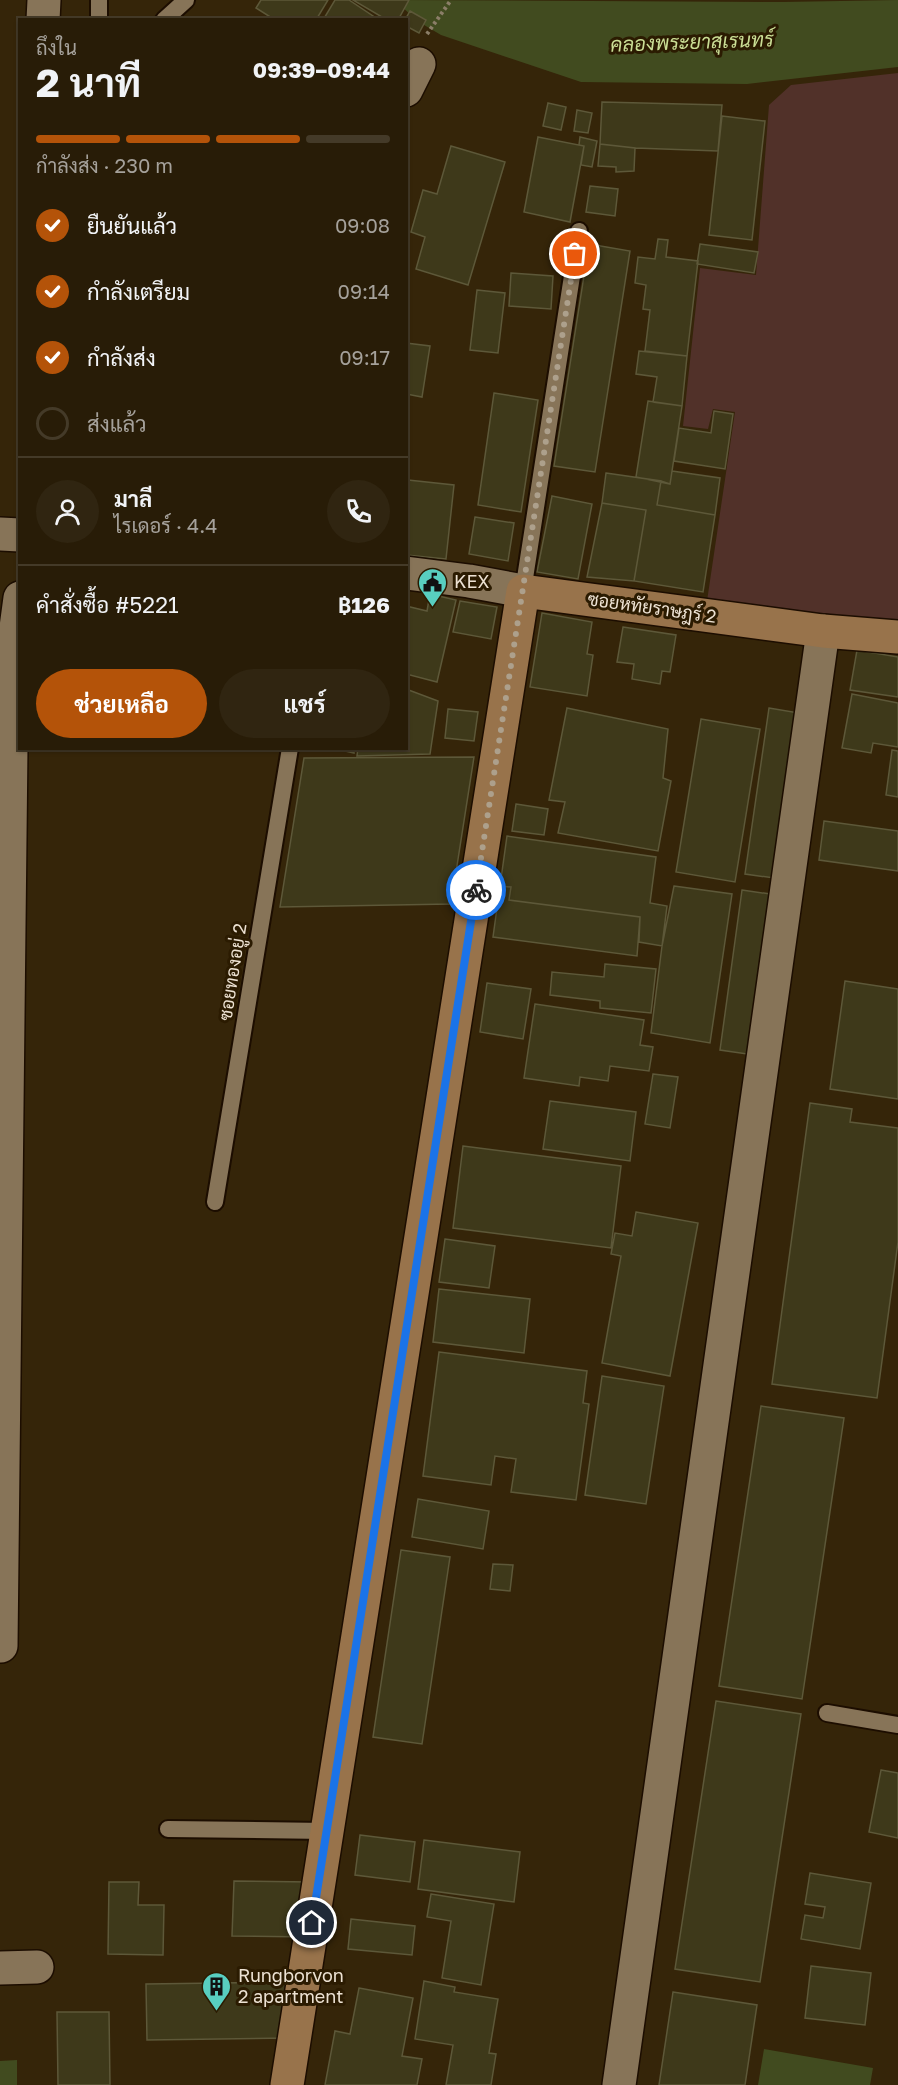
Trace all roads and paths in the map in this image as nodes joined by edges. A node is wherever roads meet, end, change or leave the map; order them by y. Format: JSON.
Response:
{"nodes":[{"id":1,"x":44,"y":0,"type":"edge"},
{"id":2,"x":99,"y":0,"type":"edge"},
{"id":3,"x":186,"y":0,"type":"edge"},
{"id":4,"x":451,"y":0,"type":"edge"},
{"id":5,"x":43,"y":18,"type":"edge"},
{"id":6,"x":99,"y":18,"type":"edge"},
{"id":7,"x":166,"y":18,"type":"edge"},
{"id":8,"x":428,"y":31,"type":"dead end"},
{"id":9,"x":579,"y":231,"type":"dead end"},
{"id":10,"x":0,"y":534,"type":"edge"},
{"id":11,"x":18,"y":535,"type":"edge"},
{"id":12,"x":408,"y":573,"type":"edge"},
{"id":13,"x":523,"y":591,"type":"junction"},
{"id":14,"x":18,"y":613,"type":"edge"},
{"id":15,"x":824,"y":631,"type":"junction"},
{"id":16,"x":898,"y":637,"type":"edge"},
{"id":17,"x":290,"y":750,"type":"edge"},
{"id":18,"x":4,"y":946,"type":"edge"},
{"id":19,"x":215,"y":1202,"type":"dead end"},
{"id":20,"x":1,"y":1646,"type":"edge"},
{"id":21,"x":827,"y":1713,"type":"dead end"},
{"id":22,"x":898,"y":1725,"type":"edge"},
{"id":23,"x":168,"y":1829,"type":"dead end"},
{"id":24,"x":327,"y":1831,"type":"junction"},
{"id":25,"x":37,"y":1967,"type":"dead end"},
{"id":26,"x":0,"y":1968,"type":"edge"},
{"id":27,"x":287,"y":2085,"type":"edge"},
{"id":28,"x":619,"y":2085,"type":"edge"}],
"edges":[{"from":1,"to":5,"type":"street"},
{"from":2,"to":6,"type":"lane"},
{"from":3,"to":7,"type":"lane"},
{"from":4,"to":8,"type":"path"},
{"from":9,"to":13,"type":"lane"},
{"from":10,"to":11,"type":"street"},
{"from":12,"to":13,"type":"street","name":"ซอยหทัยราษฎร์ 2"},
{"from":13,"to":15,"type":"street","name":"ซอยหทัยราษฎร์ 2"},
{"from":13,"to":24,"type":"street"},
{"from":14,"to":18,"type":"street"},
{"from":15,"to":16,"type":"street","name":"ซอยหทัยราษฎร์ 2"},
{"from":15,"to":28,"type":"street"},
{"from":17,"to":19,"type":"lane","name":"ซอยทองอยู่ 2"},
{"from":18,"to":20,"type":"street"},
{"from":21,"to":22,"type":"lane"},
{"from":23,"to":24,"type":"lane"},
{"from":24,"to":27,"type":"street"},
{"from":25,"to":26,"type":"street"}]}
